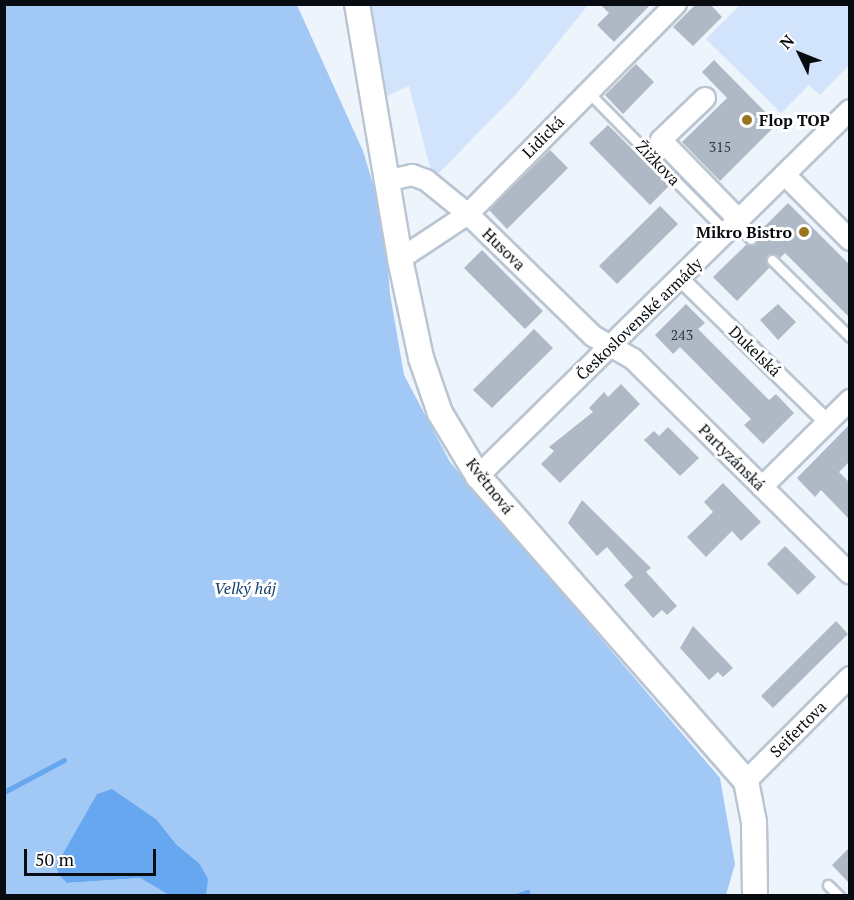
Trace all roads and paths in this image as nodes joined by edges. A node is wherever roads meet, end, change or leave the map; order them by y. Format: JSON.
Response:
{"nodes":[{"id":1,"x":357,"y":4,"type":"edge"},
{"id":2,"x":676,"y":4,"type":"edge"},
{"id":3,"x":588,"y":92,"type":"junction"},
{"id":4,"x":705,"y":98,"type":"dead end"},
{"id":5,"x":849,"y":110,"type":"edge"},
{"id":6,"x":785,"y":175,"type":"junction"},
{"id":7,"x":386,"y":181,"type":"junction"},
{"id":8,"x":468,"y":214,"type":"junction"},
{"id":9,"x":734,"y":226,"type":"junction"},
{"id":10,"x":752,"y":239,"type":"dead end"},
{"id":11,"x":849,"y":240,"type":"edge"},
{"id":12,"x":400,"y":259,"type":"junction"},
{"id":13,"x":772,"y":260,"type":"dead end"},
{"id":14,"x":682,"y":280,"type":"junction"},
{"id":15,"x":849,"y":337,"type":"edge"},
{"id":16,"x":611,"y":346,"type":"junction"},
{"id":17,"x":849,"y":399,"type":"edge"},
{"id":18,"x":827,"y":422,"type":"junction"},
{"id":19,"x":478,"y":476,"type":"junction"},
{"id":20,"x":762,"y":487,"type":"junction"},
{"id":21,"x":849,"y":574,"type":"edge"},
{"id":22,"x":849,"y":677,"type":"edge"},
{"id":23,"x":746,"y":781,"type":"junction"},
{"id":24,"x":828,"y":885,"type":"dead end"},
{"id":25,"x":755,"y":896,"type":"edge"},
{"id":26,"x":839,"y":896,"type":"edge"}],
"edges":[{"from":1,"to":7,"type":"street","name":"Květnová"},
{"from":2,"to":3,"type":"street","name":"Lidická"},
{"from":3,"to":8,"type":"street","name":"Lidická"},
{"from":3,"to":9,"type":"lane","name":"Žižkova"},
{"from":4,"to":9,"type":"street","name":"Žižkova"},
{"from":5,"to":6,"type":"street","name":"Československé armády"},
{"from":6,"to":9,"type":"street","name":"Československé armády"},
{"from":6,"to":11,"type":"street"},
{"from":7,"to":8,"type":"street","name":"Husova"},
{"from":7,"to":12,"type":"street","name":"Květnová"},
{"from":8,"to":12,"type":"street","name":"Lidická"},
{"from":8,"to":16,"type":"street","name":"Husova"},
{"from":9,"to":10,"type":"lane"},
{"from":9,"to":14,"type":"street","name":"Československé armády"},
{"from":12,"to":19,"type":"street","name":"Květnová"},
{"from":13,"to":15,"type":"lane"},
{"from":14,"to":16,"type":"street","name":"Československé armády"},
{"from":14,"to":18,"type":"street","name":"Dukelská"},
{"from":16,"to":19,"type":"street","name":"Československé armády"},
{"from":16,"to":20,"type":"street","name":"Partyzánská"},
{"from":17,"to":18,"type":"street"},
{"from":18,"to":20,"type":"street"},
{"from":19,"to":23,"type":"street","name":"Květnová"},
{"from":20,"to":21,"type":"street","name":"Partyzánská"},
{"from":22,"to":23,"type":"street","name":"Seifertova"},
{"from":23,"to":25,"type":"street"},
{"from":24,"to":26,"type":"lane"}]}
